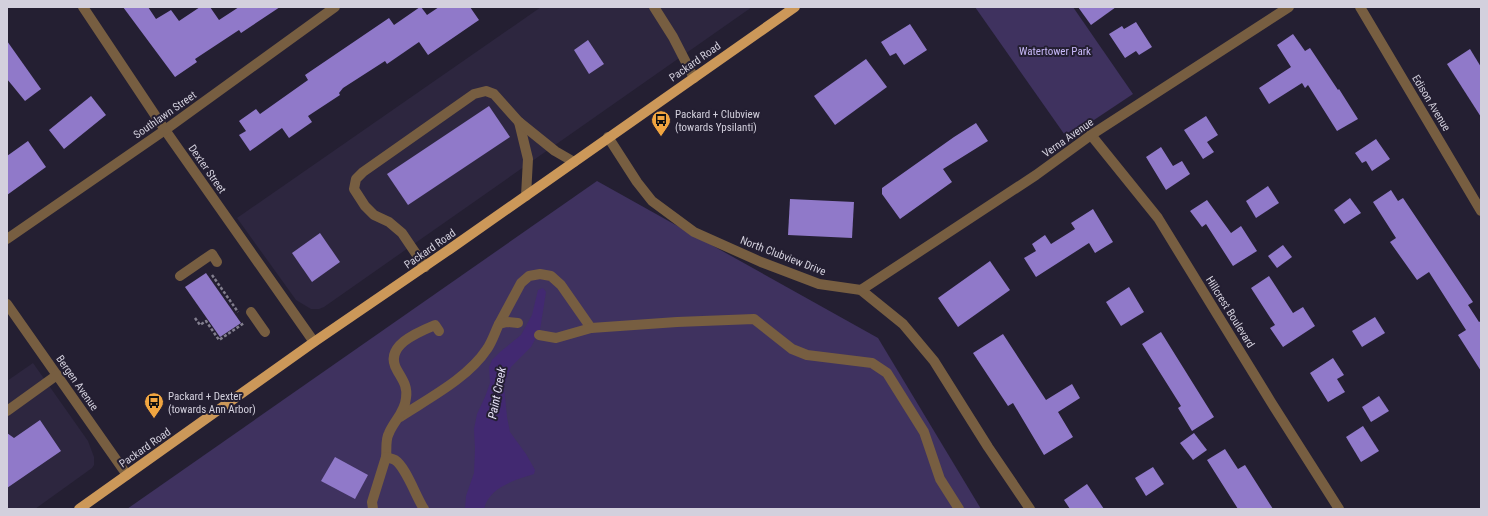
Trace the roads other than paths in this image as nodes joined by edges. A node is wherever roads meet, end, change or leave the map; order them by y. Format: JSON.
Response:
{"nodes":[{"id":1,"x":83,"y":7,"type":"edge"},
{"id":2,"x":335,"y":7,"type":"edge"},
{"id":3,"x":654,"y":7,"type":"edge"},
{"id":4,"x":795,"y":7,"type":"edge"},
{"id":5,"x":1289,"y":7,"type":"edge"},
{"id":6,"x":1360,"y":7,"type":"edge"},
{"id":7,"x":694,"y":78,"type":"junction"},
{"id":8,"x":519,"y":122,"type":"junction"},
{"id":9,"x":165,"y":130,"type":"junction"},
{"id":10,"x":1091,"y":135,"type":"junction"},
{"id":11,"x":608,"y":137,"type":"junction"},
{"id":12,"x":574,"y":162,"type":"junction"},
{"id":13,"x":526,"y":196,"type":"junction"},
{"id":14,"x":1481,"y":211,"type":"edge"},
{"id":15,"x":7,"y":239,"type":"edge"},
{"id":16,"x":217,"y":262,"type":"dead end"},
{"id":17,"x":425,"y":267,"type":"junction"},
{"id":18,"x":180,"y":276,"type":"dead end"},
{"id":19,"x":861,"y":290,"type":"junction"},
{"id":20,"x":7,"y":304,"type":"edge"},
{"id":21,"x":251,"y":312,"type":"dead end"},
{"id":22,"x":518,"y":323,"type":"dead end"},
{"id":23,"x":499,"y":324,"type":"junction"},
{"id":24,"x":591,"y":328,"type":"junction"},
{"id":25,"x":439,"y":331,"type":"dead end"},
{"id":26,"x":265,"y":332,"type":"dead end"},
{"id":27,"x":540,"y":334,"type":"dead end"},
{"id":28,"x":314,"y":342,"type":"junction"},
{"id":29,"x":57,"y":375,"type":"junction"},
{"id":30,"x":7,"y":411,"type":"edge"},
{"id":31,"x":400,"y":416,"type":"junction"},
{"id":32,"x":386,"y":458,"type":"junction"},
{"id":33,"x":127,"y":475,"type":"junction"},
{"id":34,"x":79,"y":509,"type":"edge"},
{"id":35,"x":373,"y":509,"type":"edge"},
{"id":36,"x":424,"y":509,"type":"edge"},
{"id":37,"x":958,"y":509,"type":"edge"},
{"id":38,"x":1030,"y":509,"type":"edge"},
{"id":39,"x":1339,"y":509,"type":"edge"}],
"edges":[{"from":1,"to":9,"type":"street","name":"Dexter Street"},
{"from":2,"to":9,"type":"street","name":"Southlawn Street"},
{"from":3,"to":7,"type":"street"},
{"from":4,"to":7,"type":"main road","name":"Packard Road"},
{"from":5,"to":10,"type":"street","name":"Verna Avenue"},
{"from":6,"to":14,"type":"street","name":"Edison Avenue"},
{"from":7,"to":11,"type":"main road","name":"Packard Road"},
{"from":8,"to":12,"type":"street"},
{"from":8,"to":13,"type":"street"},
{"from":8,"to":17,"type":"street"},
{"from":9,"to":15,"type":"street","name":"Southlawn Street"},
{"from":9,"to":28,"type":"street","name":"Dexter Street"},
{"from":10,"to":19,"type":"street","name":"Verna Avenue"},
{"from":10,"to":39,"type":"street","name":"Hillcrest Boulevard"},
{"from":11,"to":12,"type":"main road","name":"Packard Road"},
{"from":11,"to":19,"type":"street","name":"North Clubview Drive"},
{"from":12,"to":13,"type":"main road","name":"Packard Road"},
{"from":13,"to":17,"type":"main road","name":"Packard Road"},
{"from":16,"to":18,"type":"street"},
{"from":17,"to":28,"type":"main road","name":"Packard Road"},
{"from":19,"to":38,"type":"street"},
{"from":20,"to":29,"type":"street","name":"Bergen Avenue"},
{"from":21,"to":26,"type":"street"},
{"from":22,"to":23,"type":"street"},
{"from":23,"to":24,"type":"street"},
{"from":23,"to":31,"type":"street"},
{"from":24,"to":27,"type":"street"},
{"from":24,"to":37,"type":"street"},
{"from":25,"to":31,"type":"street"},
{"from":28,"to":33,"type":"main road","name":"Packard Road"},
{"from":29,"to":30,"type":"street"},
{"from":29,"to":33,"type":"street","name":"Bergen Avenue"},
{"from":31,"to":32,"type":"street"},
{"from":32,"to":35,"type":"street"},
{"from":32,"to":36,"type":"street"},
{"from":33,"to":34,"type":"main road","name":"Packard Road"}]}
